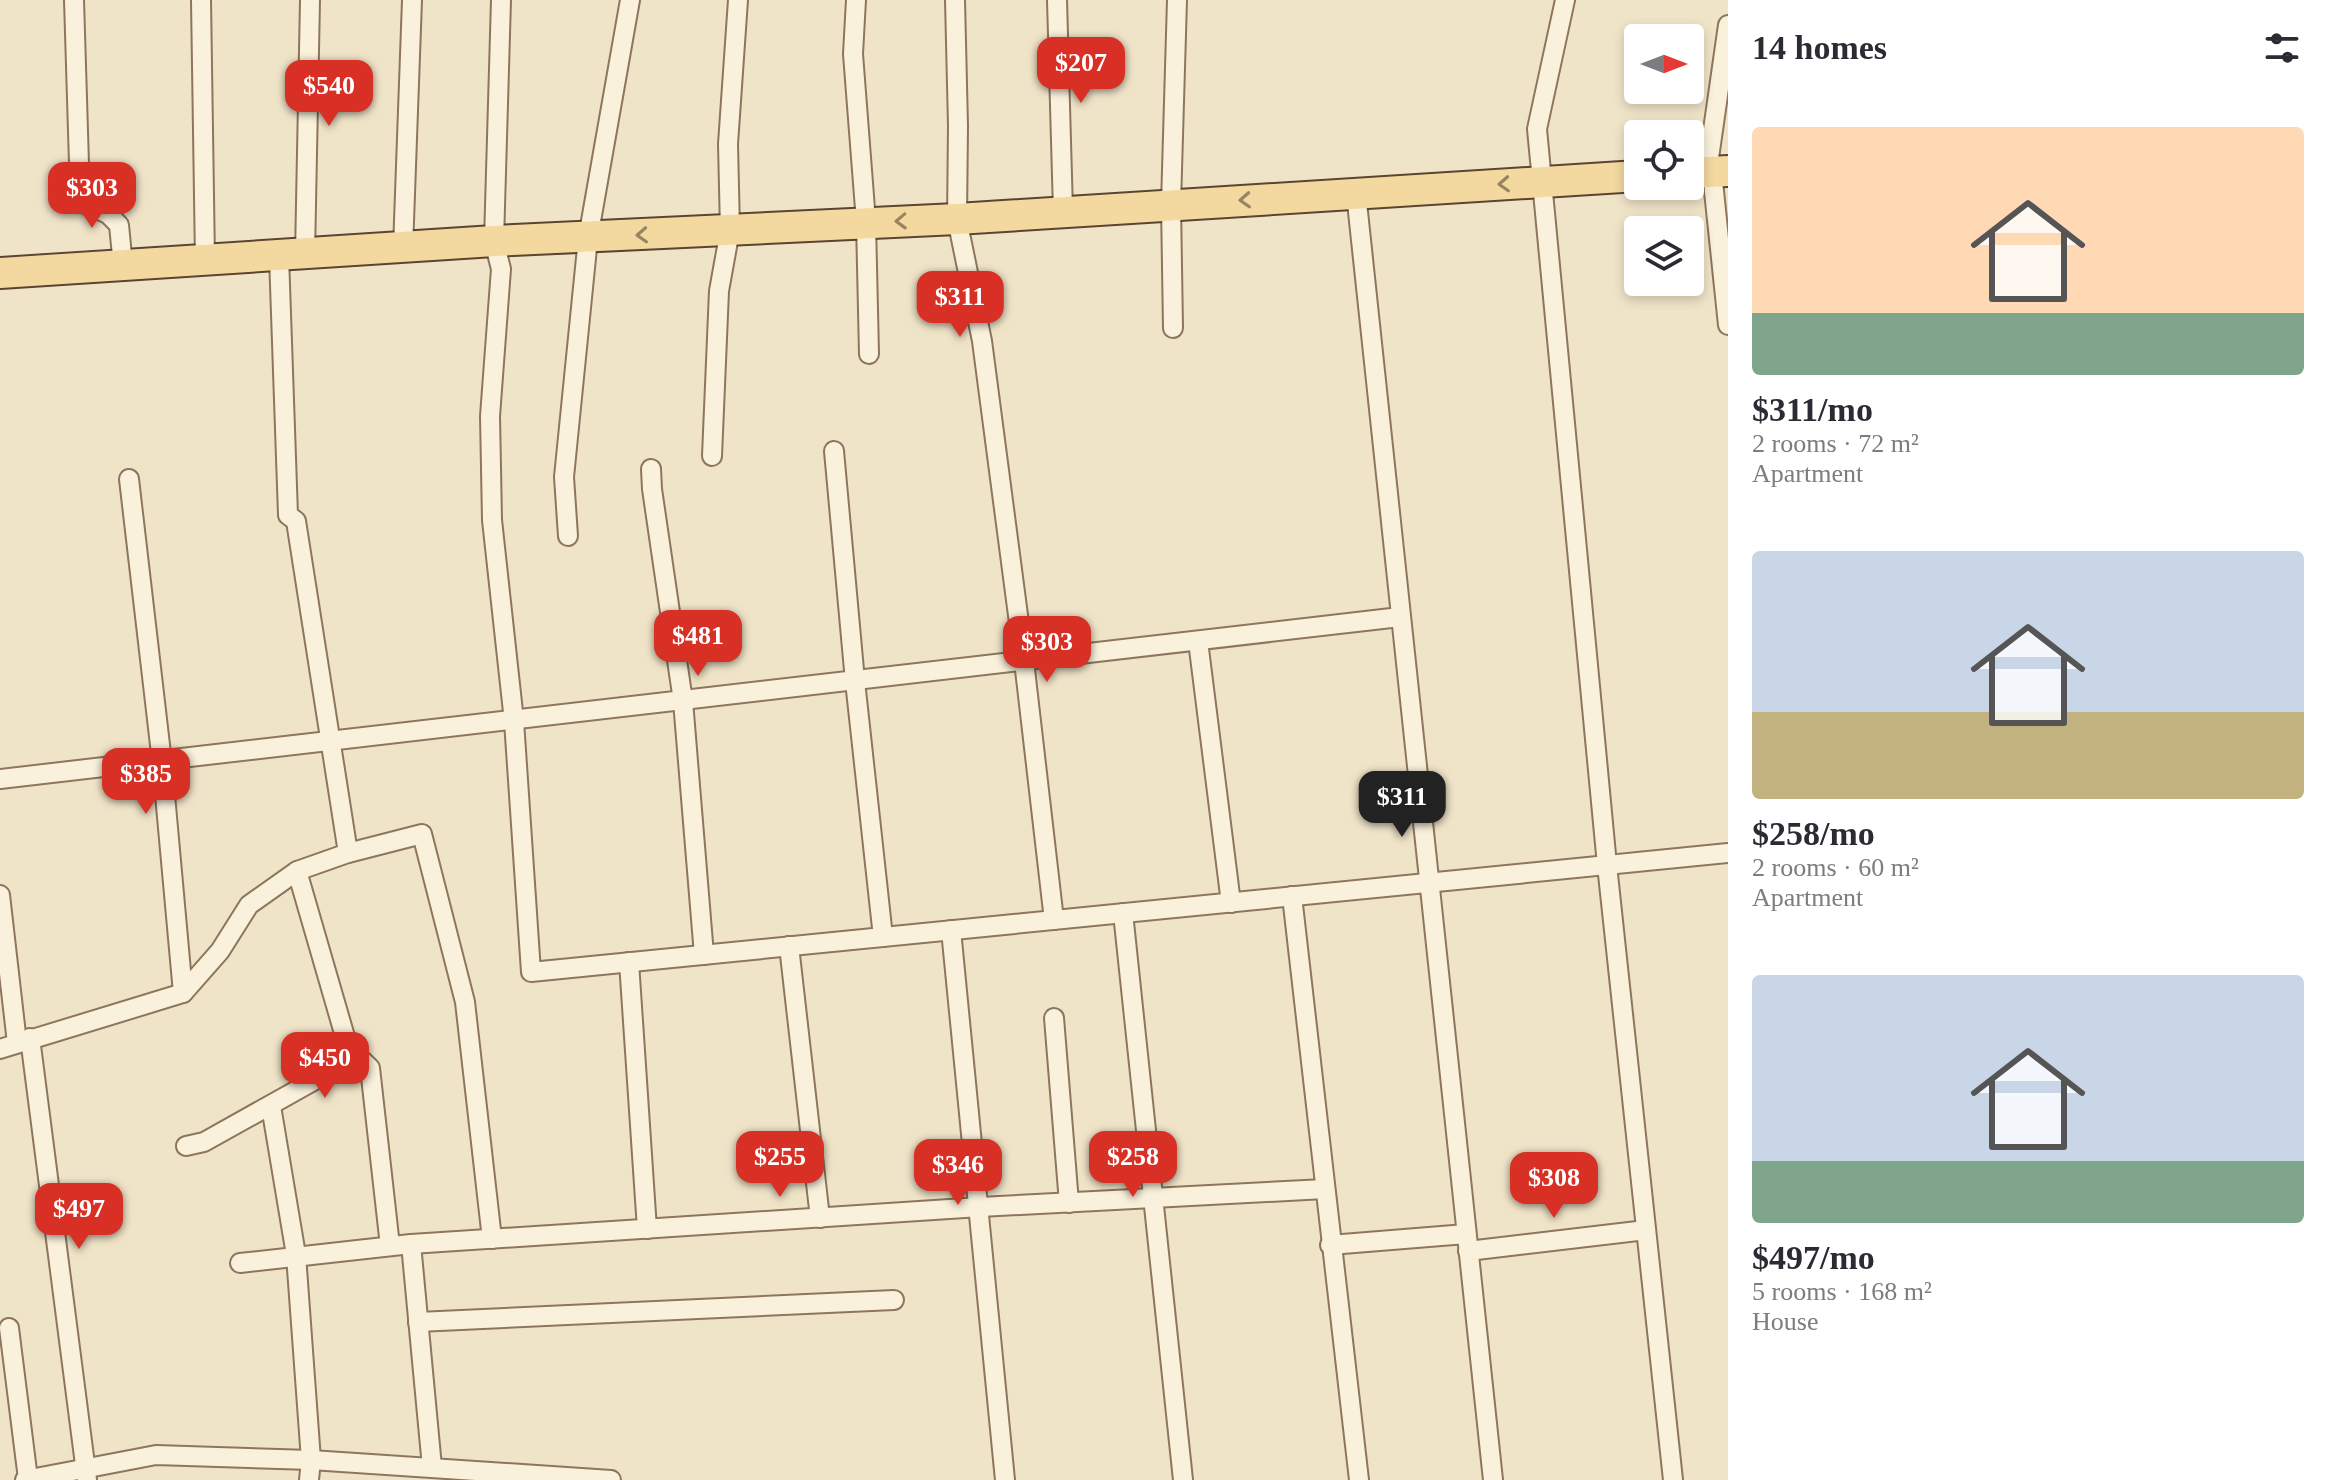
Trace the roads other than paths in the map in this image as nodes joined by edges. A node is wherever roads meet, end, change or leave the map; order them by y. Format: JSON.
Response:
{"nodes":[{"id":1,"x":74,"y":0,"type":"edge"},
{"id":2,"x":201,"y":0,"type":"edge"},
{"id":3,"x":310,"y":0,"type":"edge"},
{"id":4,"x":412,"y":0,"type":"edge"},
{"id":5,"x":501,"y":0,"type":"edge"},
{"id":6,"x":630,"y":0,"type":"edge"},
{"id":7,"x":738,"y":0,"type":"edge"},
{"id":8,"x":856,"y":0,"type":"edge"},
{"id":9,"x":955,"y":0,"type":"edge"},
{"id":10,"x":1057,"y":0,"type":"edge"},
{"id":11,"x":1177,"y":0,"type":"edge"},
{"id":12,"x":1565,"y":0,"type":"edge"},
{"id":13,"x":1728,"y":25,"type":"edge"},
{"id":14,"x":1709,"y":172,"type":"edge"},
{"id":15,"x":1624,"y":177,"type":"edge"},
{"id":16,"x":1542,"y":182,"type":"junction"},
{"id":17,"x":1356,"y":193,"type":"junction"},
{"id":18,"x":1171,"y":204,"type":"junction"},
{"id":19,"x":1063,"y":211,"type":"junction"},
{"id":20,"x":957,"y":219,"type":"junction"},
{"id":21,"x":866,"y":222,"type":"junction"},
{"id":22,"x":730,"y":230,"type":"junction"},
{"id":23,"x":588,"y":238,"type":"junction"},
{"id":24,"x":494,"y":241,"type":"junction"},
{"id":25,"x":403,"y":249,"type":"junction"},
{"id":26,"x":292,"y":256,"type":"junction"},
{"id":27,"x":205,"y":261,"type":"junction"},
{"id":28,"x":123,"y":266,"type":"junction"},
{"id":29,"x":0,"y":273,"type":"edge"},
{"id":30,"x":1728,"y":325,"type":"edge"},
{"id":31,"x":1173,"y":328,"type":"dead end"},
{"id":32,"x":869,"y":354,"type":"dead end"},
{"id":33,"x":834,"y":451,"type":"dead end"},
{"id":34,"x":712,"y":456,"type":"dead end"},
{"id":35,"x":651,"y":469,"type":"dead end"},
{"id":36,"x":129,"y":479,"type":"dead end"},
{"id":37,"x":568,"y":536,"type":"dead end"},
{"id":38,"x":1400,"y":617,"type":"junction"},
{"id":39,"x":1198,"y":641,"type":"junction"},
{"id":40,"x":1024,"y":661,"type":"junction"},
{"id":41,"x":855,"y":681,"type":"junction"},
{"id":42,"x":683,"y":701,"type":"junction"},
{"id":43,"x":514,"y":721,"type":"junction"},
{"id":44,"x":329,"y":743,"type":"junction"},
{"id":45,"x":162,"y":762,"type":"junction"},
{"id":46,"x":0,"y":779,"type":"edge"},
{"id":47,"x":348,"y":853,"type":"junction"},
{"id":48,"x":1728,"y":853,"type":"edge"},
{"id":49,"x":1607,"y":865,"type":"junction"},
{"id":50,"x":297,"y":871,"type":"junction"},
{"id":51,"x":1428,"y":883,"type":"junction"},
{"id":52,"x":0,"y":895,"type":"edge"},
{"id":53,"x":1292,"y":896,"type":"junction"},
{"id":54,"x":1231,"y":903,"type":"junction"},
{"id":55,"x":1123,"y":913,"type":"junction"},
{"id":56,"x":1054,"y":920,"type":"junction"},
{"id":57,"x":951,"y":930,"type":"junction"},
{"id":58,"x":883,"y":937,"type":"junction"},
{"id":59,"x":789,"y":946,"type":"junction"},
{"id":60,"x":704,"y":955,"type":"junction"},
{"id":61,"x":629,"y":962,"type":"junction"},
{"id":62,"x":183,"y":993,"type":"junction"},
{"id":63,"x":1054,"y":1018,"type":"dead end"},
{"id":64,"x":16,"y":1043,"type":"edge"},
{"id":65,"x":358,"y":1056,"type":"junction"},
{"id":66,"x":271,"y":1106,"type":"junction"},
{"id":67,"x":186,"y":1146,"type":"dead end"},
{"id":68,"x":1325,"y":1189,"type":"junction"},
{"id":69,"x":1154,"y":1200,"type":"junction"},
{"id":70,"x":1069,"y":1203,"type":"junction"},
{"id":71,"x":980,"y":1207,"type":"junction"},
{"id":72,"x":820,"y":1218,"type":"junction"},
{"id":73,"x":647,"y":1229,"type":"junction"},
{"id":74,"x":1646,"y":1230,"type":"junction"},
{"id":75,"x":492,"y":1239,"type":"junction"},
{"id":76,"x":1467,"y":1243,"type":"junction"},
{"id":77,"x":411,"y":1244,"type":"junction"},
{"id":78,"x":1330,"y":1245,"type":"junction"},
{"id":79,"x":390,"y":1246,"type":"junction"},
{"id":80,"x":296,"y":1255,"type":"junction"},
{"id":81,"x":240,"y":1263,"type":"dead end"},
{"id":82,"x":894,"y":1300,"type":"dead end"},
{"id":83,"x":418,"y":1322,"type":"junction"},
{"id":84,"x":9,"y":1328,"type":"dead end"},
{"id":85,"x":311,"y":1460,"type":"junction"},
{"id":86,"x":432,"y":1467,"type":"junction"},
{"id":87,"x":409,"y":1473,"type":"edge"},
{"id":88,"x":88,"y":1474,"type":"edge"},
{"id":89,"x":574,"y":1479,"type":"edge"},
{"id":90,"x":26,"y":1480,"type":"edge"},
{"id":91,"x":309,"y":1480,"type":"edge"},
{"id":92,"x":611,"y":1480,"type":"edge"},
{"id":93,"x":1005,"y":1480,"type":"edge"},
{"id":94,"x":1183,"y":1480,"type":"edge"},
{"id":95,"x":1359,"y":1480,"type":"edge"},
{"id":96,"x":1493,"y":1480,"type":"edge"},
{"id":97,"x":1673,"y":1480,"type":"edge"}],
"edges":[{"from":1,"to":28,"type":"street"},
{"from":2,"to":27,"type":"street"},
{"from":3,"to":26,"type":"street"},
{"from":4,"to":25,"type":"street"},
{"from":5,"to":24,"type":"street"},
{"from":6,"to":23,"type":"street"},
{"from":7,"to":22,"type":"street"},
{"from":8,"to":21,"type":"street"},
{"from":9,"to":20,"type":"street"},
{"from":10,"to":19,"type":"street"},
{"from":11,"to":18,"type":"street"},
{"from":12,"to":16,"type":"street"},
{"from":13,"to":14,"type":"street"},
{"from":14,"to":30,"type":"street"},
{"from":15,"to":16,"type":"main road"},
{"from":16,"to":17,"type":"main road","one_way":true},
{"from":16,"to":49,"type":"street"},
{"from":17,"to":18,"type":"main road","one_way":true},
{"from":17,"to":38,"type":"street"},
{"from":18,"to":19,"type":"main road"},
{"from":18,"to":31,"type":"street"},
{"from":19,"to":20,"type":"main road"},
{"from":20,"to":21,"type":"main road","one_way":true},
{"from":20,"to":40,"type":"street"},
{"from":21,"to":22,"type":"main road"},
{"from":21,"to":32,"type":"street"},
{"from":22,"to":23,"type":"main road","one_way":true},
{"from":22,"to":34,"type":"street"},
{"from":23,"to":24,"type":"main road"},
{"from":23,"to":37,"type":"street"},
{"from":24,"to":25,"type":"main road"},
{"from":24,"to":43,"type":"street"},
{"from":25,"to":26,"type":"main road"},
{"from":26,"to":27,"type":"main road"},
{"from":26,"to":44,"type":"street"},
{"from":27,"to":28,"type":"main road"},
{"from":28,"to":29,"type":"main road"},
{"from":33,"to":41,"type":"street"},
{"from":35,"to":42,"type":"street"},
{"from":36,"to":45,"type":"street"},
{"from":38,"to":39,"type":"street"},
{"from":38,"to":51,"type":"street"},
{"from":39,"to":40,"type":"street"},
{"from":39,"to":54,"type":"street"},
{"from":40,"to":41,"type":"street"},
{"from":40,"to":56,"type":"street"},
{"from":41,"to":42,"type":"street"},
{"from":41,"to":58,"type":"street"},
{"from":42,"to":43,"type":"street"},
{"from":42,"to":60,"type":"street"},
{"from":43,"to":44,"type":"street"},
{"from":43,"to":61,"type":"street"},
{"from":44,"to":45,"type":"street"},
{"from":44,"to":47,"type":"street"},
{"from":45,"to":46,"type":"street"},
{"from":45,"to":62,"type":"street"},
{"from":47,"to":50,"type":"street"},
{"from":47,"to":75,"type":"street"},
{"from":48,"to":49,"type":"street"},
{"from":49,"to":51,"type":"street"},
{"from":49,"to":74,"type":"street"},
{"from":50,"to":62,"type":"street"},
{"from":50,"to":65,"type":"street"},
{"from":51,"to":53,"type":"street"},
{"from":51,"to":76,"type":"street"},
{"from":52,"to":64,"type":"street"},
{"from":53,"to":54,"type":"street"},
{"from":53,"to":68,"type":"street"},
{"from":54,"to":55,"type":"street"},
{"from":55,"to":56,"type":"street"},
{"from":55,"to":69,"type":"street"},
{"from":56,"to":57,"type":"street"},
{"from":57,"to":58,"type":"street"},
{"from":57,"to":71,"type":"street"},
{"from":58,"to":59,"type":"street"},
{"from":59,"to":60,"type":"street"},
{"from":59,"to":72,"type":"street"},
{"from":60,"to":61,"type":"street"},
{"from":61,"to":73,"type":"street"},
{"from":62,"to":64,"type":"street"},
{"from":63,"to":70,"type":"street"},
{"from":64,"to":88,"type":"street"},
{"from":65,"to":66,"type":"street"},
{"from":65,"to":79,"type":"street"},
{"from":66,"to":67,"type":"street"},
{"from":66,"to":80,"type":"street"},
{"from":68,"to":69,"type":"street"},
{"from":68,"to":78,"type":"street"},
{"from":69,"to":70,"type":"street"},
{"from":69,"to":94,"type":"street"},
{"from":70,"to":71,"type":"street"},
{"from":71,"to":72,"type":"street"},
{"from":71,"to":93,"type":"street"},
{"from":72,"to":73,"type":"street"},
{"from":73,"to":75,"type":"street"},
{"from":74,"to":76,"type":"street"},
{"from":74,"to":97,"type":"street"},
{"from":75,"to":77,"type":"street"},
{"from":76,"to":78,"type":"street"},
{"from":76,"to":96,"type":"street"},
{"from":77,"to":79,"type":"street"},
{"from":77,"to":83,"type":"street"},
{"from":78,"to":95,"type":"street"},
{"from":79,"to":80,"type":"street"},
{"from":80,"to":81,"type":"street"},
{"from":80,"to":85,"type":"street"},
{"from":82,"to":83,"type":"street"},
{"from":83,"to":86,"type":"street"},
{"from":84,"to":90,"type":"street"},
{"from":85,"to":87,"type":"street"},
{"from":85,"to":88,"type":"street"},
{"from":85,"to":91,"type":"street"},
{"from":86,"to":87,"type":"street"},
{"from":86,"to":89,"type":"street"},
{"from":88,"to":90,"type":"street"},
{"from":89,"to":92,"type":"street"}]}
